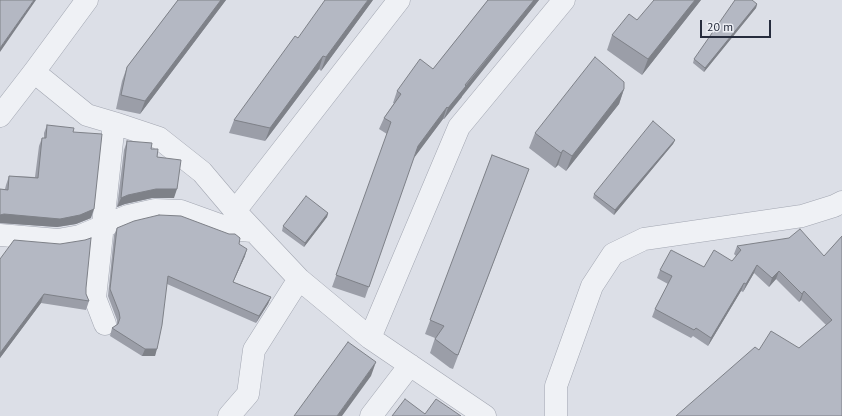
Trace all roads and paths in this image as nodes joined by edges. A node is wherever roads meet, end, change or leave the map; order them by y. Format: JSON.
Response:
{"nodes":[{"id":1,"x":87,"y":0,"type":"edge"},
{"id":2,"x":399,"y":0,"type":"edge"},
{"id":3,"x":564,"y":0,"type":"edge"},
{"id":4,"x":34,"y":72,"type":"junction"},
{"id":5,"x":0,"y":116,"type":"edge"},
{"id":6,"x":114,"y":122,"type":"junction"},
{"id":7,"x":842,"y":202,"type":"edge"},
{"id":8,"x":235,"y":211,"type":"junction"},
{"id":9,"x":103,"y":227,"type":"junction"},
{"id":10,"x":252,"y":231,"type":"junction"},
{"id":11,"x":0,"y":235,"type":"edge"},
{"id":12,"x":299,"y":279,"type":"junction"},
{"id":13,"x":105,"y":324,"type":"dead end"},
{"id":14,"x":370,"y":338,"type":"junction"},
{"id":15,"x":410,"y":365,"type":"junction"},
{"id":16,"x":229,"y":416,"type":"edge"},
{"id":17,"x":371,"y":416,"type":"edge"},
{"id":18,"x":485,"y":416,"type":"edge"},
{"id":19,"x":556,"y":416,"type":"edge"}],
"edges":[{"from":1,"to":4,"type":"street"},
{"from":2,"to":8,"type":"street"},
{"from":3,"to":14,"type":"street"},
{"from":4,"to":5,"type":"street"},
{"from":4,"to":6,"type":"street"},
{"from":6,"to":8,"type":"street"},
{"from":6,"to":9,"type":"street"},
{"from":7,"to":19,"type":"street"},
{"from":8,"to":10,"type":"street"},
{"from":9,"to":10,"type":"street"},
{"from":9,"to":11,"type":"street"},
{"from":9,"to":13,"type":"street"},
{"from":10,"to":12,"type":"street"},
{"from":12,"to":14,"type":"street"},
{"from":12,"to":16,"type":"street"},
{"from":14,"to":15,"type":"street"},
{"from":15,"to":17,"type":"street"},
{"from":15,"to":18,"type":"street"}]}
